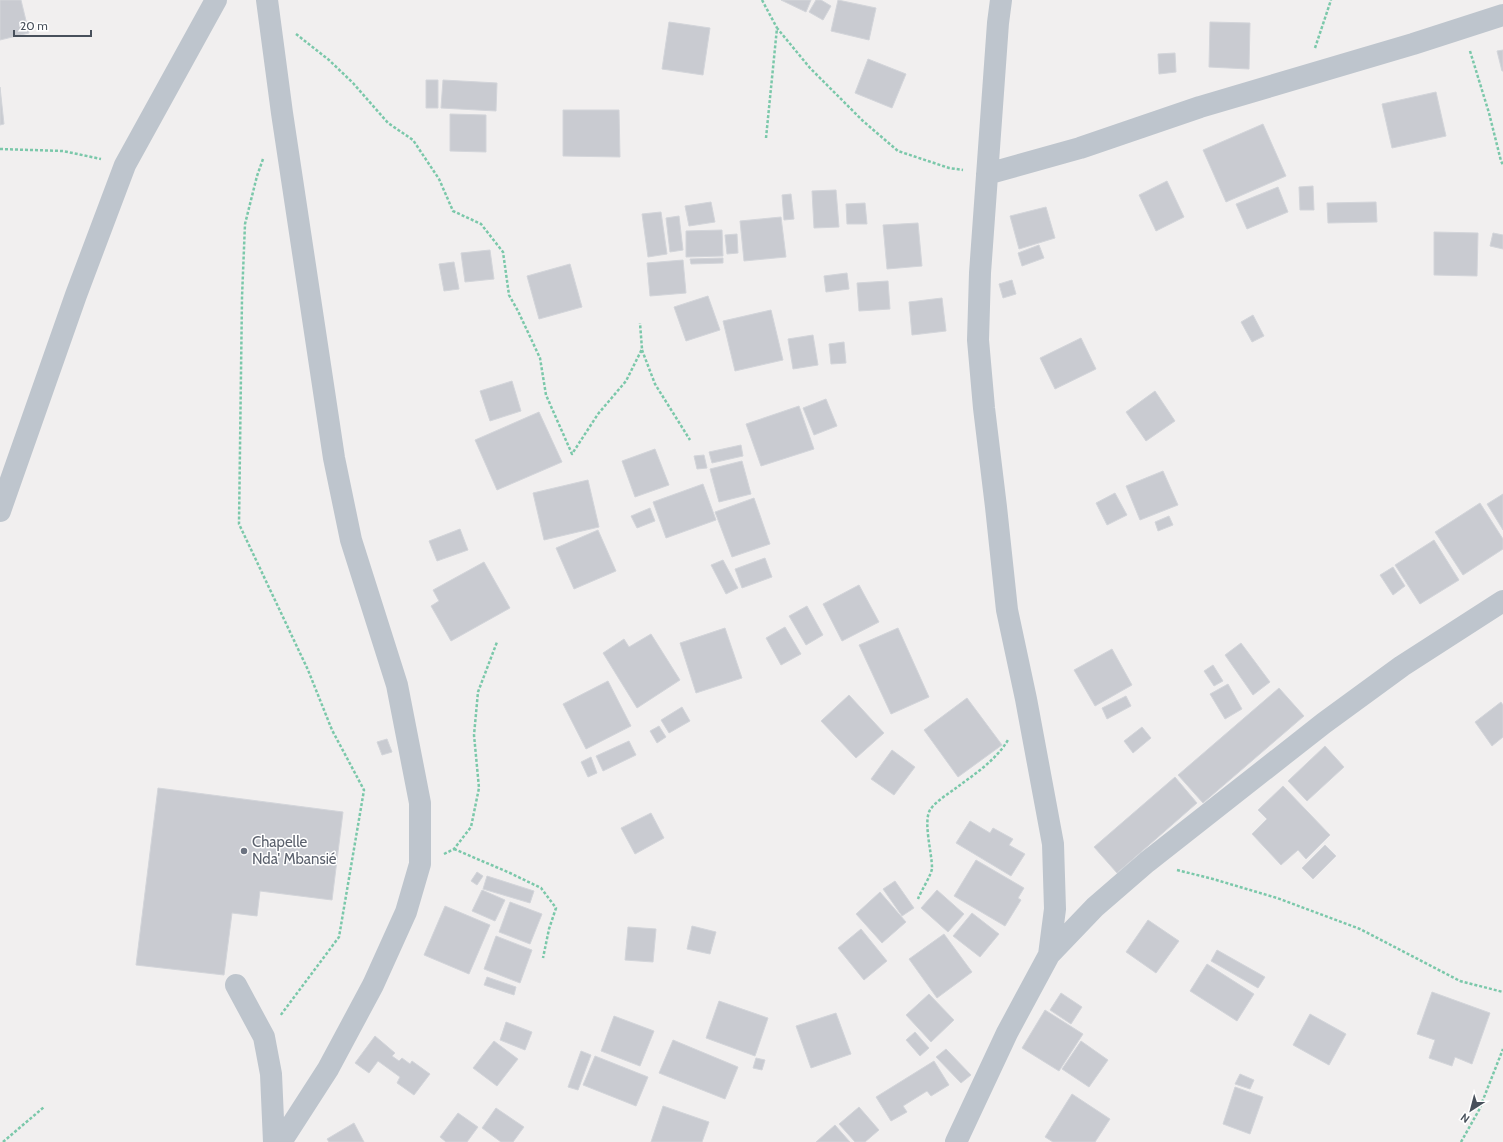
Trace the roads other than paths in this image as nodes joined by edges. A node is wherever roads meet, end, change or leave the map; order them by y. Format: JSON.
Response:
{"nodes":[{"id":1,"x":216,"y":0,"type":"edge"},
{"id":2,"x":1001,"y":0,"type":"edge"},
{"id":3,"x":267,"y":6,"type":"edge"},
{"id":4,"x":1503,"y":15,"type":"edge"},
{"id":5,"x":987,"y":174,"type":"junction"},
{"id":6,"x":0,"y":511,"type":"edge"},
{"id":7,"x":1503,"y":601,"type":"edge"},
{"id":8,"x":1049,"y":955,"type":"junction"},
{"id":9,"x":236,"y":985,"type":"dead end"},
{"id":10,"x":274,"y":1142,"type":"edge"},
{"id":11,"x":281,"y":1142,"type":"edge"},
{"id":12,"x":956,"y":1142,"type":"edge"}],
"edges":[{"from":1,"to":6,"type":"street"},
{"from":2,"to":5,"type":"street"},
{"from":3,"to":11,"type":"street"},
{"from":4,"to":5,"type":"street"},
{"from":5,"to":8,"type":"street"},
{"from":7,"to":8,"type":"street"},
{"from":8,"to":12,"type":"street"},
{"from":9,"to":10,"type":"street"}]}
